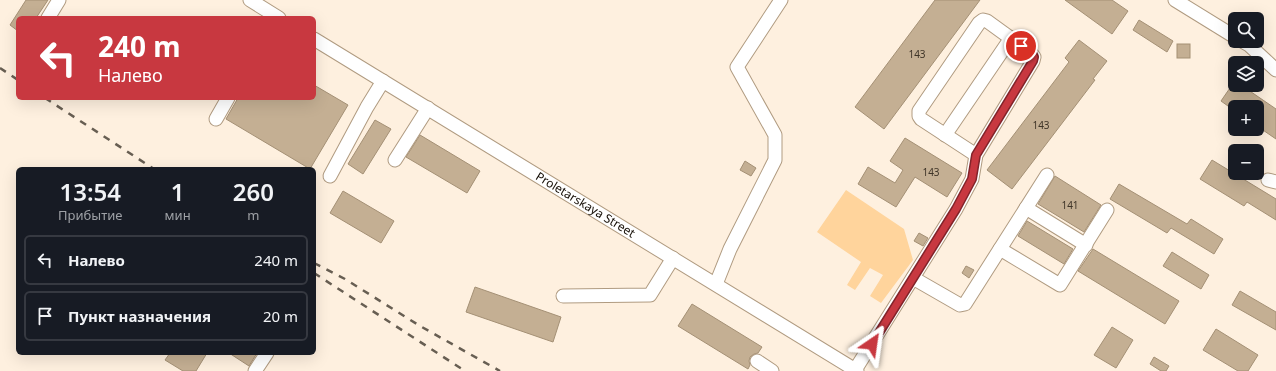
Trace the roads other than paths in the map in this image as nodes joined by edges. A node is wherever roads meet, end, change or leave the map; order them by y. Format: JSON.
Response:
{"nodes":[{"id":1,"x":59,"y":0,"type":"edge"},
{"id":2,"x":250,"y":0,"type":"edge"},
{"id":3,"x":781,"y":0,"type":"edge"},
{"id":4,"x":1175,"y":0,"type":"edge"},
{"id":5,"x":1194,"y":5,"type":"edge"},
{"id":6,"x":49,"y":16,"type":"edge"},
{"id":7,"x":275,"y":16,"type":"edge"},
{"id":8,"x":1228,"y":32,"type":"edge"},
{"id":9,"x":1011,"y":38,"type":"junction"},
{"id":10,"x":316,"y":40,"type":"edge"},
{"id":11,"x":1252,"y":48,"type":"edge"},
{"id":12,"x":1276,"y":70,"type":"edge"},
{"id":13,"x":383,"y":81,"type":"junction"},
{"id":14,"x":227,"y":100,"type":"edge"},
{"id":15,"x":428,"y":108,"type":"junction"},
{"id":16,"x":216,"y":119,"type":"dead end"},
{"id":17,"x":945,"y":135,"type":"junction"},
{"id":18,"x":976,"y":155,"type":"junction"},
{"id":19,"x":395,"y":160,"type":"dead end"},
{"id":20,"x":1047,"y":175,"type":"dead end"},
{"id":21,"x":330,"y":176,"type":"dead end"},
{"id":22,"x":1026,"y":208,"type":"junction"},
{"id":23,"x":1107,"y":210,"type":"dead end"},
{"id":24,"x":1086,"y":245,"type":"junction"},
{"id":25,"x":1000,"y":248,"type":"junction"},
{"id":26,"x":673,"y":258,"type":"junction"},
{"id":27,"x":913,"y":278,"type":"junction"},
{"id":28,"x":716,"y":284,"type":"junction"},
{"id":29,"x":563,"y":296,"type":"dead end"},
{"id":30,"x":266,"y":355,"type":"edge"},
{"id":31,"x":757,"y":361,"type":"dead end"},
{"id":32,"x":851,"y":370,"type":"edge"},
{"id":33,"x":255,"y":371,"type":"edge"},
{"id":34,"x":772,"y":371,"type":"edge"}],
"edges":[{"from":1,"to":6,"type":"street"},
{"from":2,"to":7,"type":"street"},
{"from":3,"to":28,"type":"street"},
{"from":4,"to":5,"type":"street"},
{"from":5,"to":8,"type":"street"},
{"from":9,"to":17,"type":"street"},
{"from":9,"to":17,"type":"street"},
{"from":9,"to":18,"type":"street"},
{"from":10,"to":13,"type":"street","name":"Proletarskaya Street"},
{"from":11,"to":12,"type":"street"},
{"from":13,"to":15,"type":"street","name":"Proletarskaya Street"},
{"from":13,"to":21,"type":"street"},
{"from":14,"to":16,"type":"street"},
{"from":15,"to":19,"type":"street"},
{"from":15,"to":26,"type":"street","name":"Proletarskaya Street"},
{"from":17,"to":18,"type":"street"},
{"from":18,"to":27,"type":"street"},
{"from":20,"to":22,"type":"street"},
{"from":22,"to":24,"type":"street"},
{"from":22,"to":25,"type":"street"},
{"from":23,"to":24,"type":"street"},
{"from":24,"to":25,"type":"street"},
{"from":25,"to":27,"type":"street"},
{"from":26,"to":28,"type":"street","name":"Proletarskaya Street"},
{"from":26,"to":29,"type":"street"},
{"from":27,"to":32,"type":"street"},
{"from":28,"to":32,"type":"street","name":"Proletarskaya Street"},
{"from":30,"to":33,"type":"street"},
{"from":31,"to":34,"type":"street"}]}
